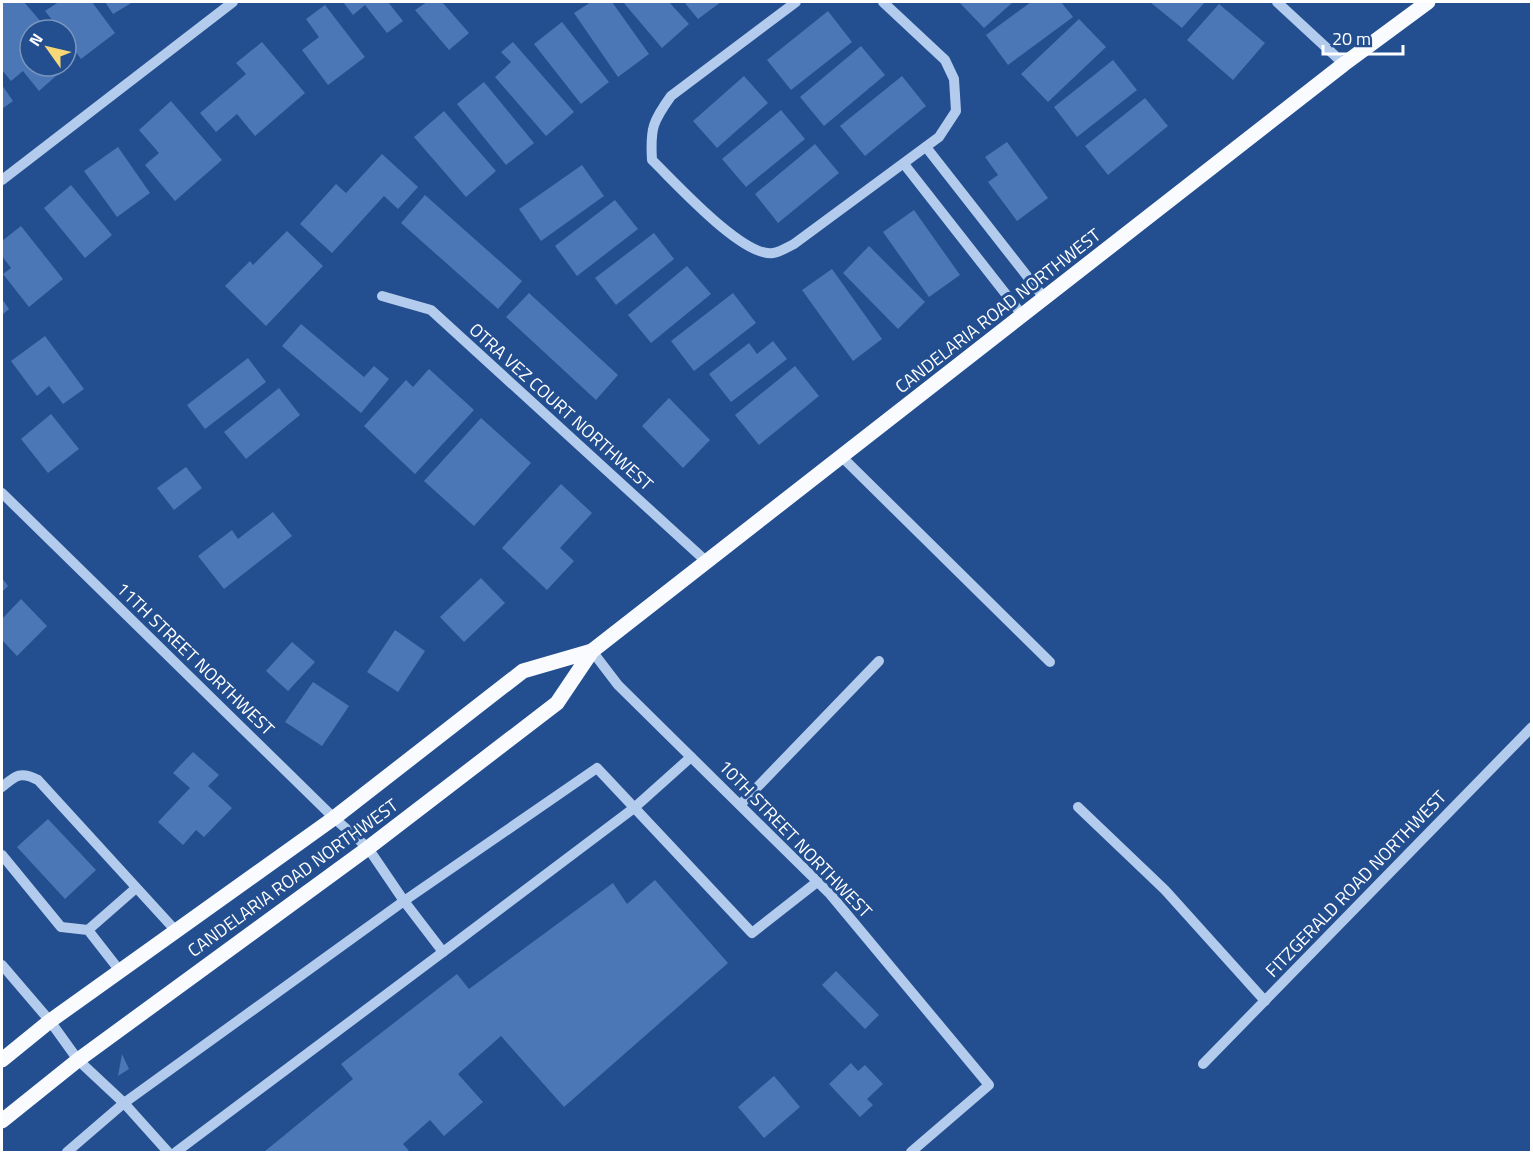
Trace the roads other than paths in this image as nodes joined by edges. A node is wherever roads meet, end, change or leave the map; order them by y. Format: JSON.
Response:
{"nodes":[{"id":1,"x":234,"y":2,"type":"edge"},
{"id":2,"x":796,"y":2,"type":"edge"},
{"id":3,"x":883,"y":2,"type":"edge"},
{"id":4,"x":1277,"y":2,"type":"edge"},
{"id":5,"x":1428,"y":2,"type":"edge"},
{"id":6,"x":1344,"y":64,"type":"junction"},
{"id":7,"x":926,"y":147,"type":"junction"},
{"id":8,"x":904,"y":164,"type":"junction"},
{"id":9,"x":2,"y":180,"type":"edge"},
{"id":10,"x":382,"y":296,"type":"dead end"},
{"id":11,"x":1045,"y":299,"type":"junction"},
{"id":12,"x":1023,"y":316,"type":"junction"},
{"id":13,"x":842,"y":457,"type":"junction"},
{"id":14,"x":2,"y":493,"type":"edge"},
{"id":15,"x":707,"y":562,"type":"junction"},
{"id":16,"x":591,"y":651,"type":"junction"},
{"id":17,"x":879,"y":661,"type":"dead end"},
{"id":18,"x":1050,"y":662,"type":"dead end"},
{"id":19,"x":1532,"y":727,"type":"edge"},
{"id":20,"x":691,"y":757,"type":"junction"},
{"id":21,"x":2,"y":787,"type":"edge"},
{"id":22,"x":740,"y":805,"type":"junction"},
{"id":23,"x":1078,"y":807,"type":"dead end"},
{"id":24,"x":634,"y":808,"type":"junction"},
{"id":25,"x":334,"y":818,"type":"junction"},
{"id":26,"x":368,"y":848,"type":"junction"},
{"id":27,"x":2,"y":855,"type":"edge"},
{"id":28,"x":817,"y":882,"type":"junction"},
{"id":29,"x":136,"y":888,"type":"junction"},
{"id":30,"x":404,"y":901,"type":"junction"},
{"id":31,"x":88,"y":930,"type":"junction"},
{"id":32,"x":176,"y":931,"type":"junction"},
{"id":33,"x":443,"y":951,"type":"junction"},
{"id":34,"x":2,"y":965,"type":"edge"},
{"id":35,"x":120,"y":971,"type":"junction"},
{"id":36,"x":1265,"y":1001,"type":"junction"},
{"id":37,"x":50,"y":1021,"type":"junction"},
{"id":38,"x":2,"y":1060,"type":"edge"},
{"id":39,"x":78,"y":1060,"type":"junction"},
{"id":40,"x":1203,"y":1064,"type":"dead end"},
{"id":41,"x":124,"y":1103,"type":"junction"},
{"id":42,"x":2,"y":1121,"type":"edge"},
{"id":43,"x":67,"y":1152,"type":"edge"},
{"id":44,"x":168,"y":1152,"type":"edge"},
{"id":45,"x":176,"y":1152,"type":"edge"},
{"id":46,"x":911,"y":1152,"type":"edge"}],
"edges":[{"from":1,"to":9,"type":"street"},
{"from":2,"to":8,"type":"street"},
{"from":3,"to":7,"type":"street"},
{"from":4,"to":6,"type":"street"},
{"from":5,"to":6,"type":"main road","name":"CANDELARIA ROAD NORTHWEST"},
{"from":6,"to":11,"type":"main road","name":"CANDELARIA ROAD NORTHWEST"},
{"from":7,"to":8,"type":"street"},
{"from":7,"to":11,"type":"street"},
{"from":8,"to":12,"type":"street"},
{"from":10,"to":15,"type":"street","name":"OTRA VEZ COURT NORTHWEST"},
{"from":11,"to":12,"type":"main road","name":"CANDELARIA ROAD NORTHWEST"},
{"from":12,"to":13,"type":"main road","name":"CANDELARIA ROAD NORTHWEST"},
{"from":13,"to":15,"type":"main road","name":"CANDELARIA ROAD NORTHWEST"},
{"from":13,"to":18,"type":"street"},
{"from":14,"to":25,"type":"street","name":"11TH STREET NORTHWEST"},
{"from":15,"to":16,"type":"main road","name":"CANDELARIA ROAD NORTHWEST"},
{"from":16,"to":20,"type":"street","name":"10TH STREET NORTHWEST"},
{"from":16,"to":25,"type":"main road","name":"CANDELARIA ROAD NORTHWEST"},
{"from":16,"to":26,"type":"main road","name":"CANDELARIA ROAD NORTHWEST"},
{"from":17,"to":22,"type":"street"},
{"from":19,"to":36,"type":"street","name":"FITZGERALD ROAD NORTHWEST"},
{"from":20,"to":22,"type":"street","name":"10TH STREET NORTHWEST"},
{"from":20,"to":24,"type":"street"},
{"from":21,"to":29,"type":"street"},
{"from":22,"to":28,"type":"street","name":"10TH STREET NORTHWEST"},
{"from":23,"to":36,"type":"street"},
{"from":24,"to":28,"type":"street"},
{"from":24,"to":30,"type":"street"},
{"from":24,"to":33,"type":"street"},
{"from":25,"to":26,"type":"street","name":"11TH STREET NORTHWEST"},
{"from":25,"to":32,"type":"main road","name":"CANDELARIA ROAD NORTHWEST"},
{"from":26,"to":30,"type":"street","name":"11TH STREET NORTHWEST"},
{"from":26,"to":39,"type":"main road","name":"CANDELARIA ROAD NORTHWEST"},
{"from":27,"to":31,"type":"street"},
{"from":28,"to":46,"type":"street","name":"10TH STREET NORTHWEST"},
{"from":29,"to":31,"type":"street"},
{"from":29,"to":32,"type":"street"},
{"from":30,"to":33,"type":"street","name":"11TH STREET NORTHWEST"},
{"from":30,"to":41,"type":"street"},
{"from":31,"to":35,"type":"street"},
{"from":32,"to":35,"type":"main road","name":"CANDELARIA ROAD NORTHWEST"},
{"from":33,"to":45,"type":"street"},
{"from":34,"to":37,"type":"street"},
{"from":35,"to":37,"type":"main road","name":"CANDELARIA ROAD NORTHWEST"},
{"from":36,"to":40,"type":"street","name":"FITZGERALD ROAD NORTHWEST"},
{"from":37,"to":38,"type":"main road","name":"CANDELARIA ROAD NORTHWEST"},
{"from":37,"to":39,"type":"street"},
{"from":39,"to":41,"type":"street"},
{"from":39,"to":42,"type":"main road","name":"CANDELARIA ROAD NORTHWEST"},
{"from":41,"to":43,"type":"street"},
{"from":41,"to":44,"type":"street"}]}
